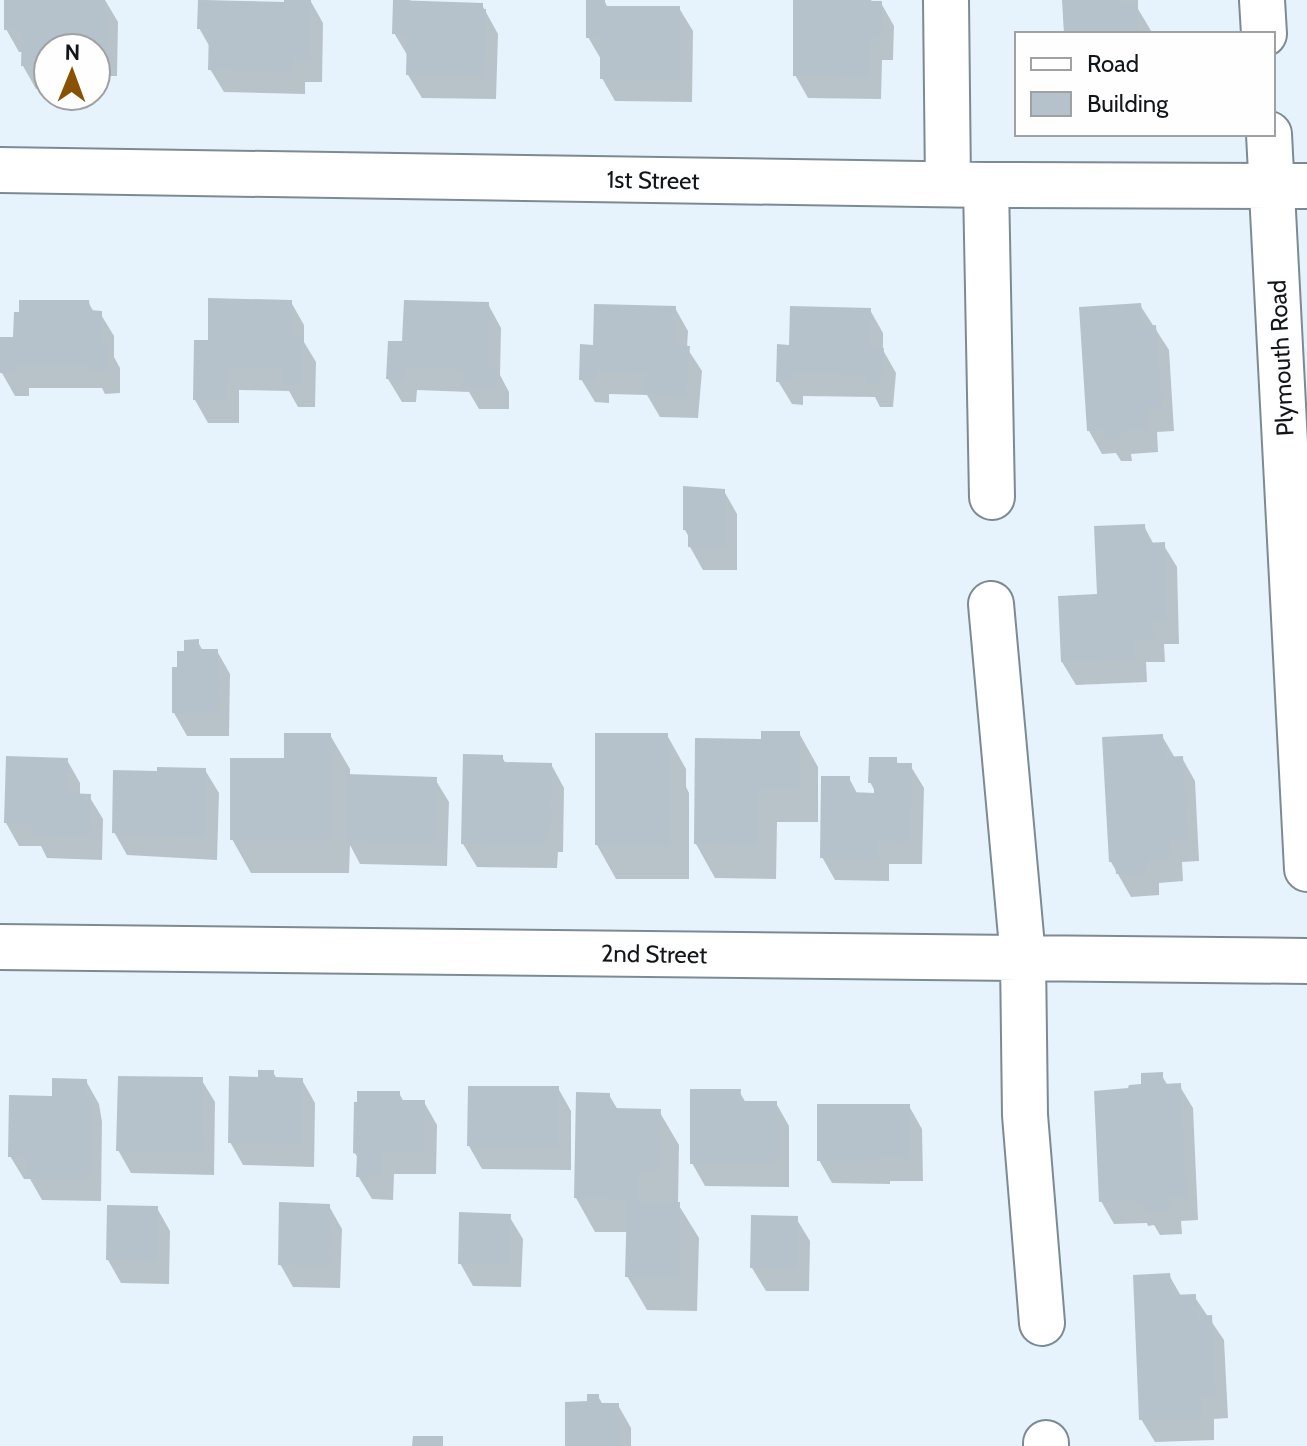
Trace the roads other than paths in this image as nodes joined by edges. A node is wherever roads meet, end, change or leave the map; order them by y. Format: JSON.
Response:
{"nodes":[{"id":1,"x":946,"y":0,"type":"edge"},
{"id":2,"x":1262,"y":0,"type":"edge"},
{"id":3,"x":1264,"y":32,"type":"edge"},
{"id":4,"x":1270,"y":136,"type":"edge"},
{"id":5,"x":0,"y":170,"type":"edge"},
{"id":6,"x":967,"y":185,"type":"junction"},
{"id":7,"x":1290,"y":186,"type":"edge"},
{"id":8,"x":992,"y":497,"type":"dead end"},
{"id":9,"x":991,"y":604,"type":"dead end"},
{"id":10,"x":1307,"y":869,"type":"edge"},
{"id":11,"x":0,"y":947,"type":"edge"},
{"id":12,"x":1023,"y":958,"type":"junction"},
{"id":13,"x":1307,"y":961,"type":"edge"},
{"id":14,"x":1042,"y":1323,"type":"dead end"}],
"edges":[{"from":1,"to":6,"type":"street"},
{"from":2,"to":3,"type":"street"},
{"from":4,"to":7,"type":"street","name":"Plymouth Road"},
{"from":5,"to":6,"type":"street","name":"1st Street"},
{"from":6,"to":7,"type":"street","name":"1st Street"},
{"from":6,"to":8,"type":"street"},
{"from":7,"to":10,"type":"street","name":"Plymouth Road"},
{"from":9,"to":12,"type":"street"},
{"from":11,"to":12,"type":"street","name":"2nd Street"},
{"from":12,"to":13,"type":"street","name":"2nd Street"},
{"from":12,"to":14,"type":"street"}]}
